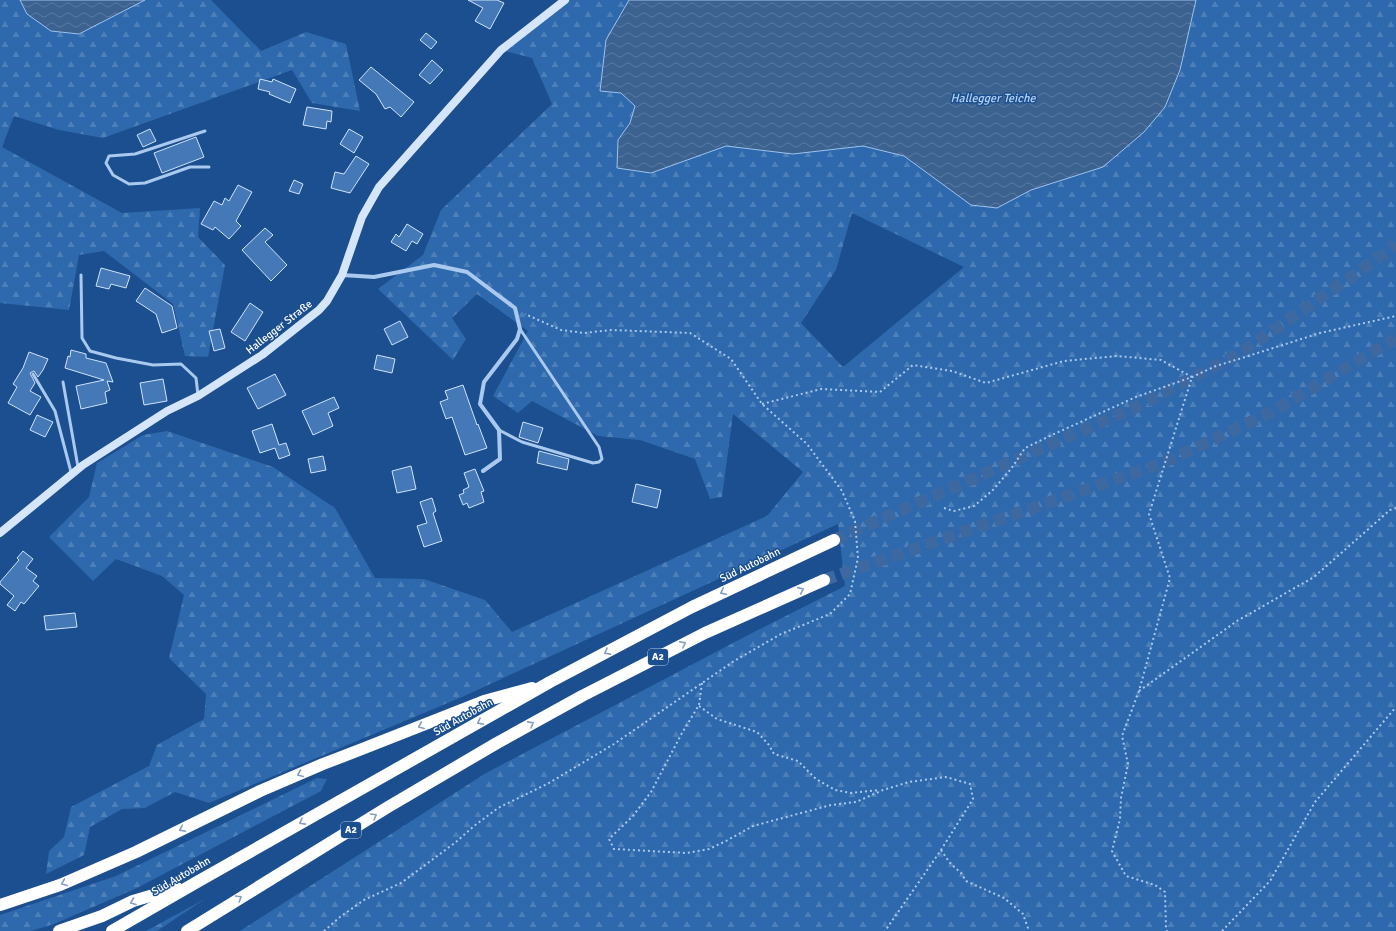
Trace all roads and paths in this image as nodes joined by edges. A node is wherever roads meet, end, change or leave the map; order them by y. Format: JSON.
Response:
{"nodes":[{"id":1,"x":564,"y":0,"type":"edge"},
{"id":2,"x":206,"y":130,"type":"dead end"},
{"id":3,"x":209,"y":167,"type":"dead end"},
{"id":4,"x":80,"y":275,"type":"dead end"},
{"id":5,"x":342,"y":275,"type":"junction"},
{"id":6,"x":515,"y":308,"type":"junction"},
{"id":7,"x":1396,"y":316,"type":"edge"},
{"id":8,"x":520,"y":328,"type":"junction"},
{"id":9,"x":33,"y":374,"type":"dead end"},
{"id":10,"x":1192,"y":377,"type":"junction"},
{"id":11,"x":63,"y":382,"type":"dead end"},
{"id":12,"x":198,"y":396,"type":"junction"},
{"id":13,"x":762,"y":404,"type":"junction"},
{"id":14,"x":499,"y":430,"type":"junction"},
{"id":15,"x":75,"y":471,"type":"junction"},
{"id":16,"x":483,"y":471,"type":"dead end"},
{"id":17,"x":944,"y":508,"type":"dead end"},
{"id":18,"x":1396,"y":508,"type":"edge"},
{"id":19,"x":0,"y":533,"type":"edge"},
{"id":20,"x":834,"y":540,"type":"tunnel mouth"},
{"id":21,"x":824,"y":580,"type":"tunnel mouth"},
{"id":22,"x":550,"y":682,"type":"junction"},
{"id":23,"x":702,"y":683,"type":"junction"},
{"id":24,"x":1139,"y":691,"type":"junction"},
{"id":25,"x":698,"y":705,"type":"junction"},
{"id":26,"x":1396,"y":707,"type":"edge"},
{"id":27,"x":883,"y":790,"type":"junction"},
{"id":28,"x":941,"y":850,"type":"junction"},
{"id":29,"x":197,"y":882,"type":"junction"},
{"id":30,"x":0,"y":905,"type":"edge"},
{"id":31,"x":206,"y":919,"type":"junction"},
{"id":32,"x":59,"y":931,"type":"edge"},
{"id":33,"x":112,"y":931,"type":"edge"},
{"id":34,"x":187,"y":931,"type":"edge"},
{"id":35,"x":192,"y":931,"type":"edge"},
{"id":36,"x":324,"y":931,"type":"edge"},
{"id":37,"x":885,"y":931,"type":"edge"},
{"id":38,"x":1030,"y":931,"type":"edge"},
{"id":39,"x":1167,"y":931,"type":"edge"},
{"id":40,"x":1222,"y":931,"type":"edge"}],
"edges":[{"from":1,"to":5,"type":"main road","name":"Hallegger Straße"},
{"from":2,"to":3,"type":"lane"},
{"from":4,"to":12,"type":"lane"},
{"from":5,"to":6,"type":"street"},
{"from":5,"to":12,"type":"main road","name":"Hallegger Straße"},
{"from":6,"to":8,"type":"street"},
{"from":6,"to":13,"type":"path"},
{"from":7,"to":10,"type":"path"},
{"from":8,"to":14,"type":"street"},
{"from":8,"to":14,"type":"lane"},
{"from":9,"to":15,"type":"lane"},
{"from":10,"to":13,"type":"path"},
{"from":10,"to":17,"type":"path"},
{"from":10,"to":24,"type":"path"},
{"from":11,"to":15,"type":"lane"},
{"from":12,"to":15,"type":"main road","name":"Hallegger Straße"},
{"from":13,"to":23,"type":"path"},
{"from":14,"to":16,"type":"street"},
{"from":15,"to":19,"type":"main road","name":"Hallegger Straße"},
{"from":18,"to":24,"type":"path"},
{"from":20,"to":22,"type":"highway","name":"Süd Autobahn","number":"A2","one_way":true},
{"from":31,"to":21,"type":"highway","number":"A2","one_way":true},
{"from":22,"to":29,"type":"highway","name":"Süd Autobahn","number":"A2","one_way":true},
{"from":22,"to":30,"type":"highway","one_way":true},
{"from":23,"to":25,"type":"path"},
{"from":23,"to":36,"type":"path"},
{"from":24,"to":39,"type":"path"},
{"from":25,"to":27,"type":"path"},
{"from":25,"to":27,"type":"path"},
{"from":26,"to":40,"type":"path"},
{"from":27,"to":28,"type":"path"},
{"from":28,"to":37,"type":"path"},
{"from":28,"to":38,"type":"path"},
{"from":29,"to":32,"type":"highway","one_way":true},
{"from":29,"to":33,"type":"highway","name":"Süd Autobahn","number":"A2"},
{"from":31,"to":34,"type":"highway","number":"A2"},
{"from":31,"to":35,"type":"highway"}]}
